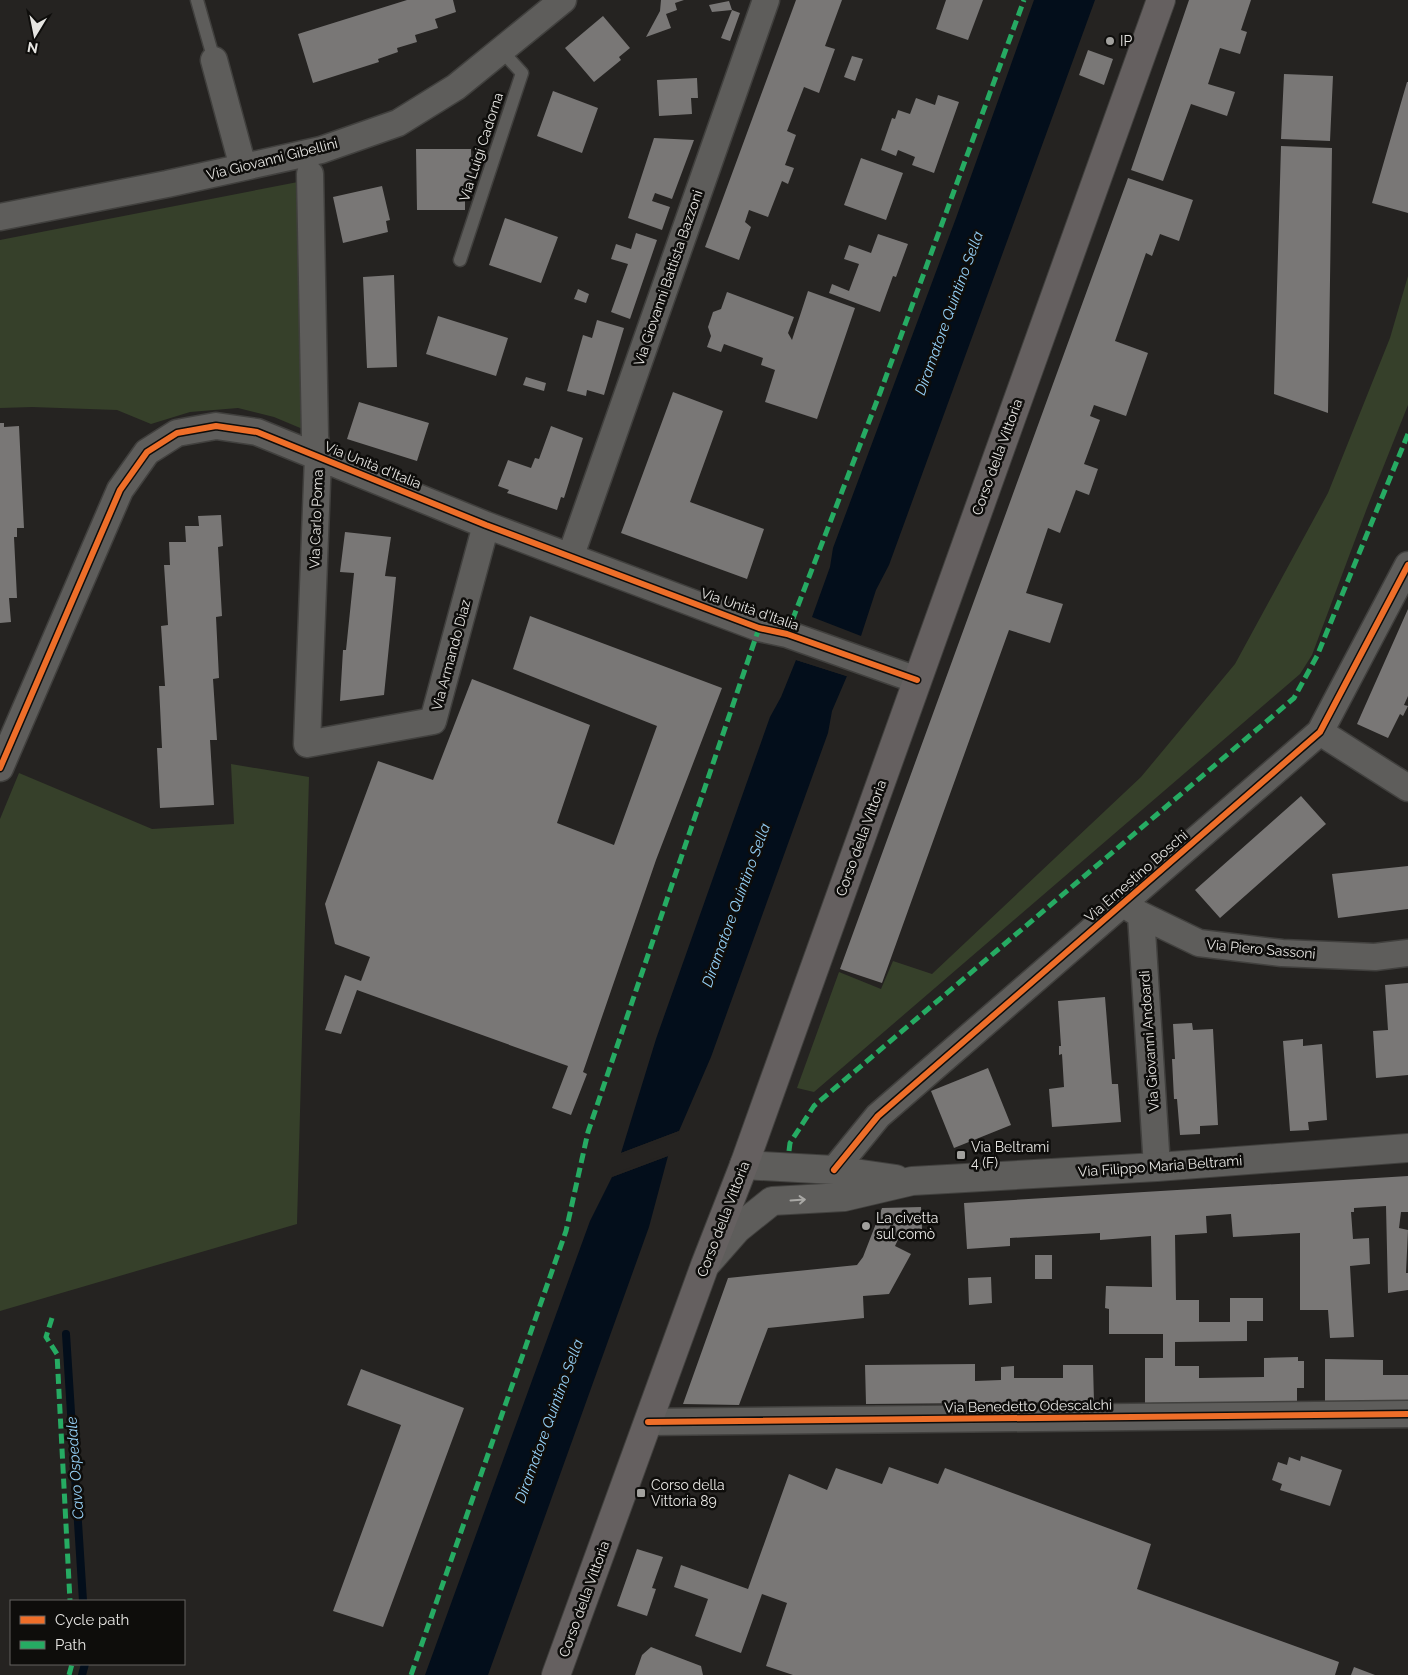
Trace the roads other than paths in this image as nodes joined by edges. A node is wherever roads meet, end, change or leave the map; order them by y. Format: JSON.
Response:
{"nodes":[{"id":1,"x":197,"y":0,"type":"edge"},
{"id":2,"x":563,"y":0,"type":"edge"},
{"id":3,"x":766,"y":0,"type":"edge"},
{"id":4,"x":1161,"y":0,"type":"edge"},
{"id":5,"x":501,"y":50,"type":"junction"},
{"id":6,"x":214,"y":60,"type":"joint"},
{"id":7,"x":243,"y":166,"type":"junction"},
{"id":8,"x":310,"y":174,"type":"dead end"},
{"id":9,"x":0,"y":217,"type":"edge"},
{"id":10,"x":460,"y":260,"type":"dead end"},
{"id":11,"x":318,"y":457,"type":"junction"},
{"id":12,"x":486,"y":524,"type":"junction"},
{"id":13,"x":571,"y":556,"type":"junction"},
{"id":14,"x":1408,"y":565,"type":"edge"},
{"id":15,"x":917,"y":680,"type":"junction"},
{"id":16,"x":1320,"y":732,"type":"junction"},
{"id":17,"x":307,"y":744,"type":"joint"},
{"id":18,"x":0,"y":768,"type":"edge"},
{"id":19,"x":1408,"y":788,"type":"edge"},
{"id":20,"x":1132,"y":909,"type":"junction"},
{"id":21,"x":1408,"y":953,"type":"edge"},
{"id":22,"x":1408,"y":1148,"type":"edge"},
{"id":23,"x":1157,"y":1167,"type":"junction"},
{"id":24,"x":834,"y":1170,"type":"junction"},
{"id":25,"x":740,"y":1174,"type":"junction"},
{"id":26,"x":912,"y":1181,"type":"junction"},
{"id":27,"x":772,"y":1202,"type":"junction"},
{"id":28,"x":705,"y":1265,"type":"junction"},
{"id":29,"x":1408,"y":1414,"type":"edge"},
{"id":30,"x":648,"y":1422,"type":"junction"},
{"id":31,"x":556,"y":1675,"type":"edge"}],
"edges":[{"from":1,"to":6,"type":"lane"},
{"from":2,"to":5,"type":"street","name":"Via Giovanni Gibellini"},
{"from":3,"to":13,"type":"street","name":"Via Giovanni Battista Bazzoni"},
{"from":4,"to":15,"type":"main road","name":"Corso della Vittoria"},
{"from":5,"to":7,"type":"street","name":"Via Giovanni Gibellini"},
{"from":5,"to":10,"type":"lane","name":"Via Luigi Cadorna"},
{"from":6,"to":7,"type":"street"},
{"from":7,"to":9,"type":"street","name":"Via Giovanni Gibellini"},
{"from":8,"to":11,"type":"street","name":"Via Carlo Poma"},
{"from":11,"to":12,"type":"street","name":"Via Unità d'Italia"},
{"from":11,"to":17,"type":"street","name":"Via Carlo Poma"},
{"from":11,"to":18,"type":"street","name":"Via Unità d'Italia"},
{"from":12,"to":13,"type":"street","name":"Via Unità d'Italia"},
{"from":12,"to":17,"type":"street","name":"Via Armando Diaz"},
{"from":13,"to":15,"type":"street","name":"Via Unità d'Italia"},
{"from":14,"to":16,"type":"street","name":"Via Ernestino Boschi"},
{"from":15,"to":25,"type":"main road","name":"Corso della Vittoria"},
{"from":16,"to":19,"type":"street"},
{"from":16,"to":20,"type":"street","name":"Via Ernestino Boschi"},
{"from":20,"to":21,"type":"street","name":"Via Piero Sassoni"},
{"from":20,"to":23,"type":"street","name":"Via Giovanni Andoardi"},
{"from":20,"to":24,"type":"street","name":"Via Ernestino Boschi"},
{"from":22,"to":23,"type":"street","name":"Via Filippo Maria Beltrami"},
{"from":23,"to":26,"type":"street","name":"Via Filippo Maria Beltrami"},
{"from":24,"to":25,"type":"street","name":"Via Filippo Maria Beltrami"},
{"from":24,"to":26,"type":"street","name":"Via Filippo Maria Beltrami"},
{"from":25,"to":27,"type":"street"},
{"from":25,"to":28,"type":"main road","name":"Corso della Vittoria"},
{"from":27,"to":26,"type":"street","name":"Via Filippo Maria Beltrami","one_way":true},
{"from":27,"to":28,"type":"street"},
{"from":28,"to":30,"type":"main road","name":"Corso della Vittoria"},
{"from":29,"to":30,"type":"street","name":"Via Benedetto Odescalchi"},
{"from":30,"to":31,"type":"main road","name":"Corso della Vittoria"}]}
